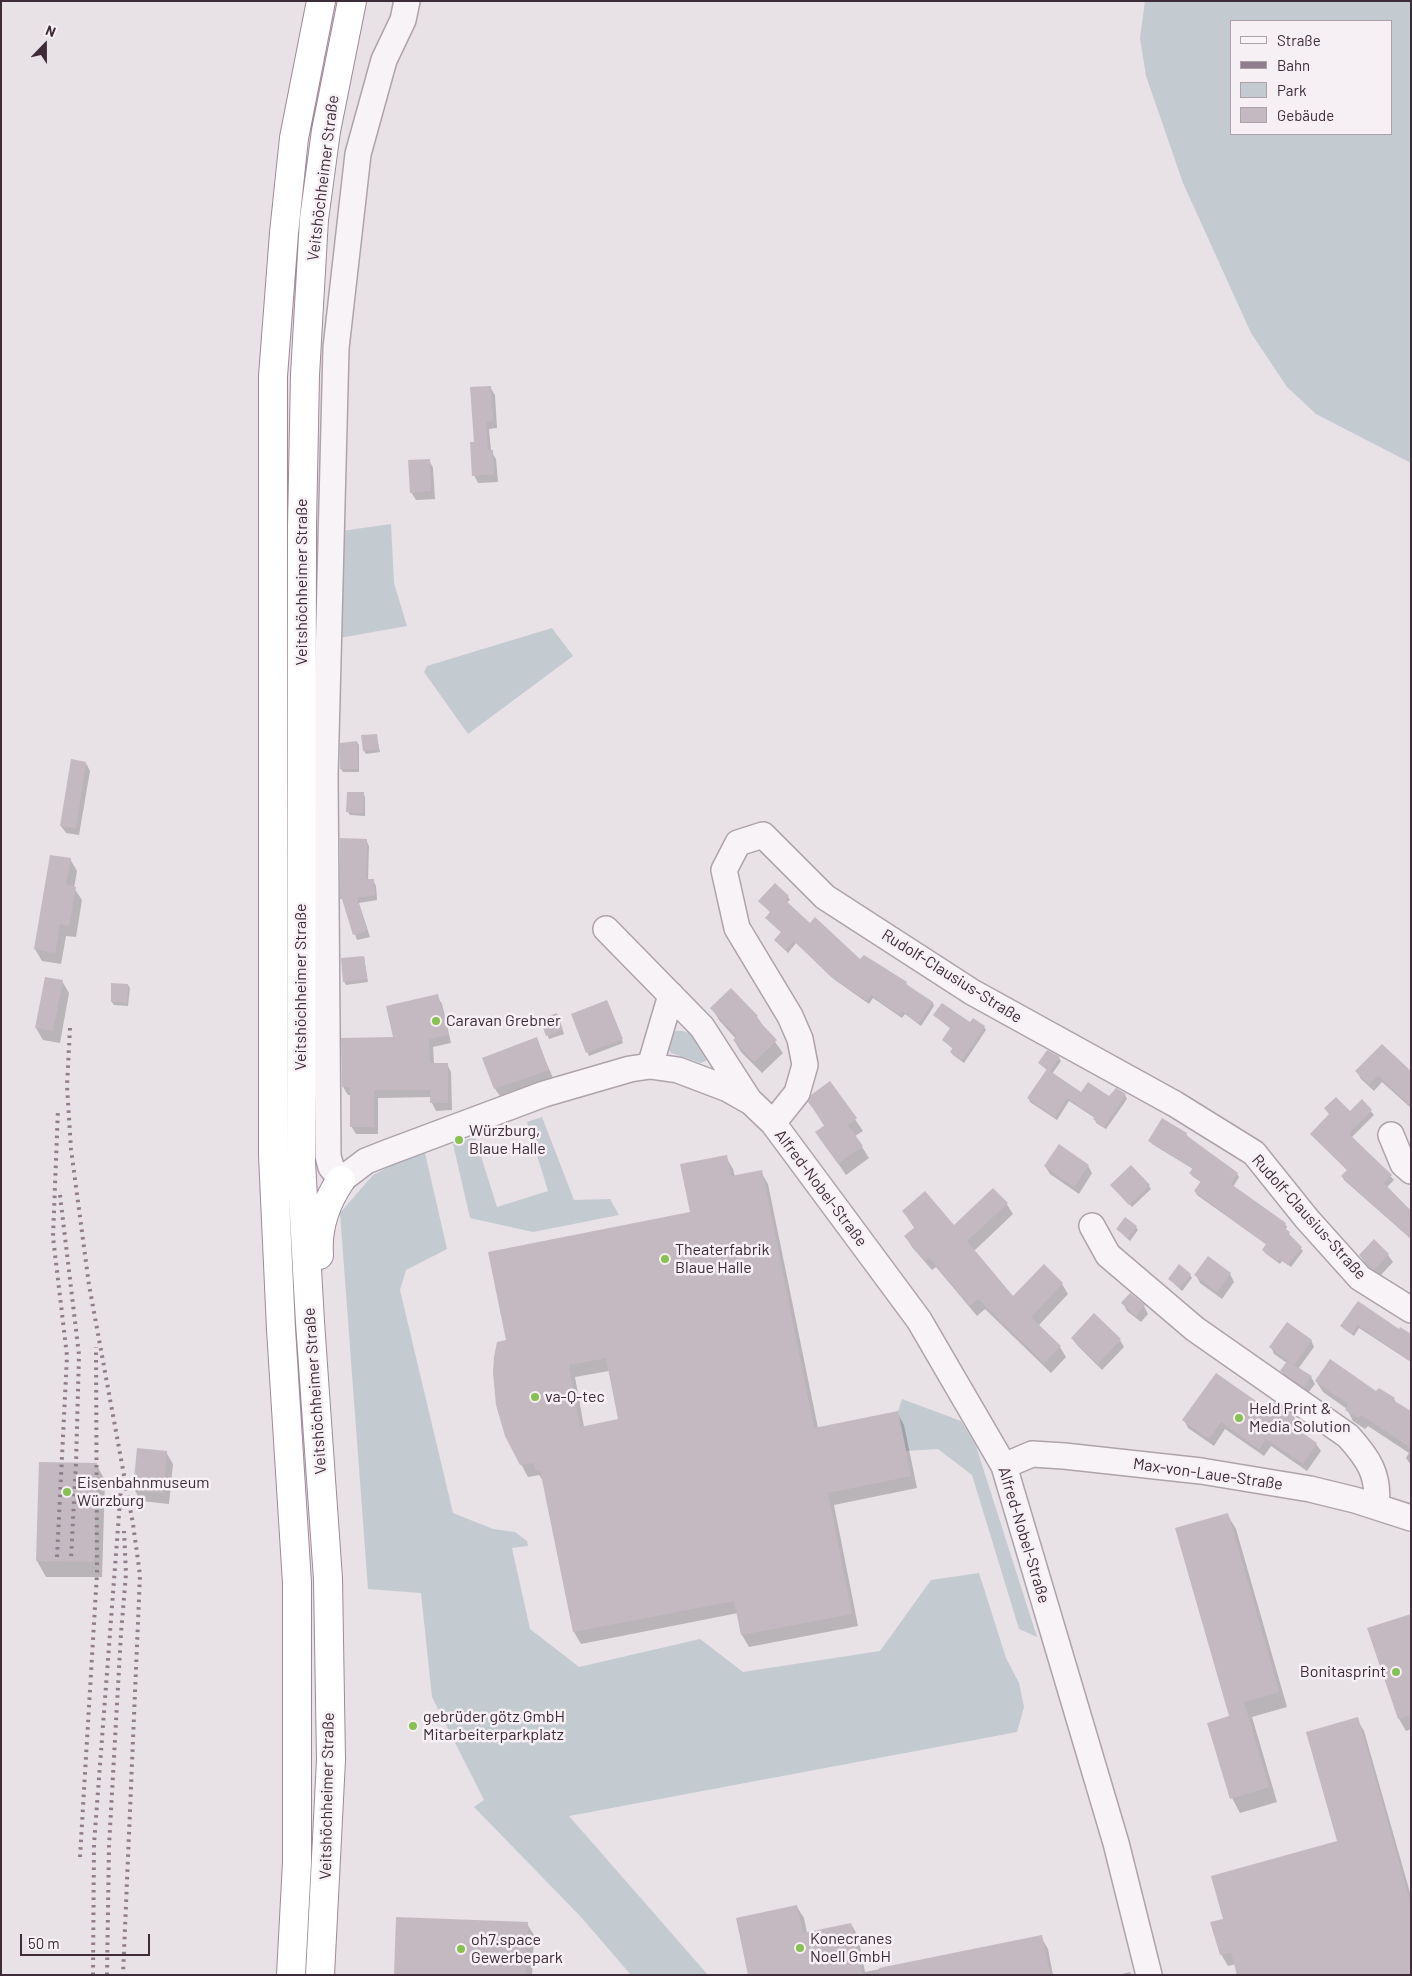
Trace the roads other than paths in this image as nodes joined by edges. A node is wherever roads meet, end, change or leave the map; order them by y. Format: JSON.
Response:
{"nodes":[{"id":1,"x":321,"y":1,"type":"edge"},
{"id":2,"x":352,"y":1,"type":"edge"},
{"id":3,"x":406,"y":1,"type":"edge"},
{"id":4,"x":606,"y":929,"type":"dead end"},
{"id":5,"x":671,"y":995,"type":"junction"},
{"id":6,"x":650,"y":1066,"type":"junction"},
{"id":7,"x":751,"y":1102,"type":"junction"},
{"id":8,"x":773,"y":1123,"type":"junction"},
{"id":9,"x":1391,"y":1135,"type":"dead end"},
{"id":10,"x":1411,"y":1171,"type":"edge"},
{"id":11,"x":341,"y":1180,"type":"junction"},
{"id":12,"x":1092,"y":1226,"type":"dead end"},
{"id":13,"x":1411,"y":1310,"type":"edge"},
{"id":14,"x":310,"y":1322,"type":"junction"},
{"id":15,"x":1004,"y":1466,"type":"junction"},
{"id":16,"x":1376,"y":1506,"type":"junction"},
{"id":17,"x":1411,"y":1518,"type":"edge"},
{"id":18,"x":291,"y":1975,"type":"edge"},
{"id":19,"x":320,"y":1975,"type":"edge"},
{"id":20,"x":1149,"y":1975,"type":"edge"}],
"edges":[{"from":1,"to":18,"type":"highway","name":"Veitshöchheimer Straße"},
{"from":2,"to":14,"type":"highway","name":"Veitshöchheimer Straße"},
{"from":3,"to":11,"type":"street","name":"Veitshöchheimer Straße"},
{"from":4,"to":5,"type":"street","name":"Alfred-Nobel-Straße"},
{"from":5,"to":6,"type":"street"},
{"from":5,"to":7,"type":"street","name":"Alfred-Nobel-Straße"},
{"from":6,"to":7,"type":"street","name":"Alfred-Nobel-Straße"},
{"from":6,"to":11,"type":"street","name":"Alfred-Nobel-Straße"},
{"from":7,"to":8,"type":"street","name":"Alfred-Nobel-Straße"},
{"from":8,"to":13,"type":"street","name":"Rudolf-Clausius-Straße"},
{"from":8,"to":15,"type":"street","name":"Alfred-Nobel-Straße"},
{"from":9,"to":10,"type":"street"},
{"from":11,"to":14,"type":"highway"},
{"from":12,"to":16,"type":"street"},
{"from":14,"to":19,"type":"highway","name":"Veitshöchheimer Straße"},
{"from":15,"to":16,"type":"street","name":"Max-von-Laue-Straße"},
{"from":15,"to":20,"type":"street","name":"Alfred-Nobel-Straße"},
{"from":16,"to":17,"type":"street","name":"Max-von-Laue-Straße"}]}
